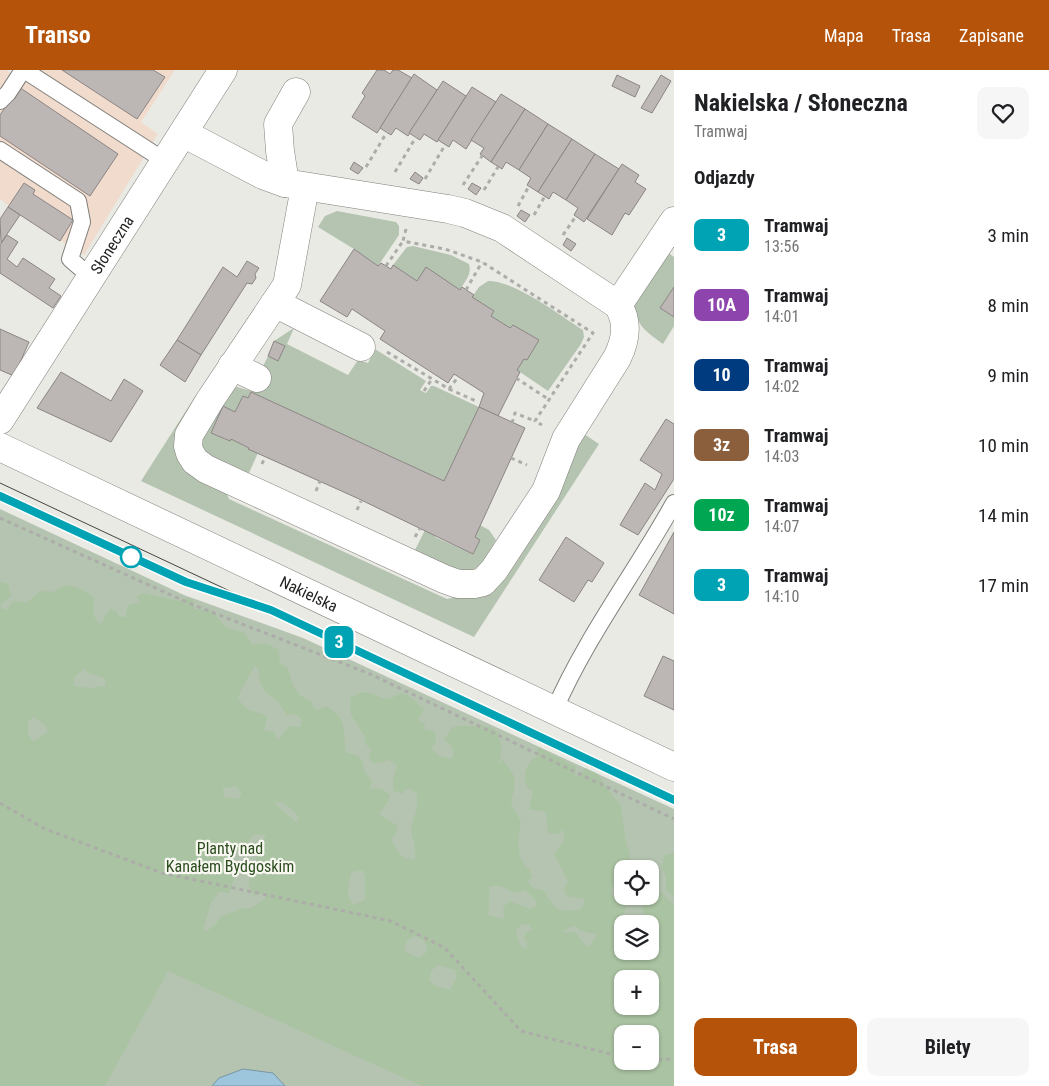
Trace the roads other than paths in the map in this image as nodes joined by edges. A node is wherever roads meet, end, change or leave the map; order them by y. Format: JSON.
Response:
{"nodes":[{"id":1,"x":24,"y":70,"type":"edge"},
{"id":2,"x":224,"y":70,"type":"edge"},
{"id":3,"x":296,"y":92,"type":"dead end"},
{"id":4,"x":0,"y":101,"type":"edge"},
{"id":5,"x":183,"y":133,"type":"junction"},
{"id":6,"x":0,"y":150,"type":"edge"},
{"id":7,"x":165,"y":161,"type":"junction"},
{"id":8,"x":295,"y":185,"type":"junction"},
{"id":9,"x":674,"y":221,"type":"edge"},
{"id":10,"x":92,"y":278,"type":"junction"},
{"id":11,"x":275,"y":303,"type":"junction"},
{"id":12,"x":618,"y":305,"type":"junction"},
{"id":13,"x":361,"y":347,"type":"road end"},
{"id":14,"x":232,"y":366,"type":"junction"},
{"id":15,"x":257,"y":378,"type":"dead end"},
{"id":16,"x":0,"y":420,"type":"edge"},
{"id":17,"x":0,"y":447,"type":"edge"},
{"id":18,"x":674,"y":503,"type":"edge"},
{"id":19,"x":554,"y":711,"type":"junction"},
{"id":20,"x":674,"y":767,"type":"edge"}],
"edges":[{"from":1,"to":4,"type":"lane"},
{"from":1,"to":7,"type":"lane"},
{"from":2,"to":5,"type":"street","name":"Słoneczna"},
{"from":3,"to":8,"type":"street"},
{"from":5,"to":7,"type":"street","name":"Słoneczna"},
{"from":5,"to":8,"type":"street"},
{"from":6,"to":10,"type":"lane"},
{"from":7,"to":10,"type":"street","name":"Słoneczna"},
{"from":8,"to":11,"type":"street"},
{"from":8,"to":12,"type":"street"},
{"from":9,"to":12,"type":"street"},
{"from":10,"to":16,"type":"street","name":"Słoneczna"},
{"from":11,"to":13,"type":"street"},
{"from":11,"to":14,"type":"street"},
{"from":12,"to":14,"type":"street"},
{"from":14,"to":15,"type":"street"},
{"from":17,"to":19,"type":"street","name":"Nakielska"},
{"from":18,"to":19,"type":"lane"},
{"from":19,"to":20,"type":"street","name":"Nakielska"}]}
